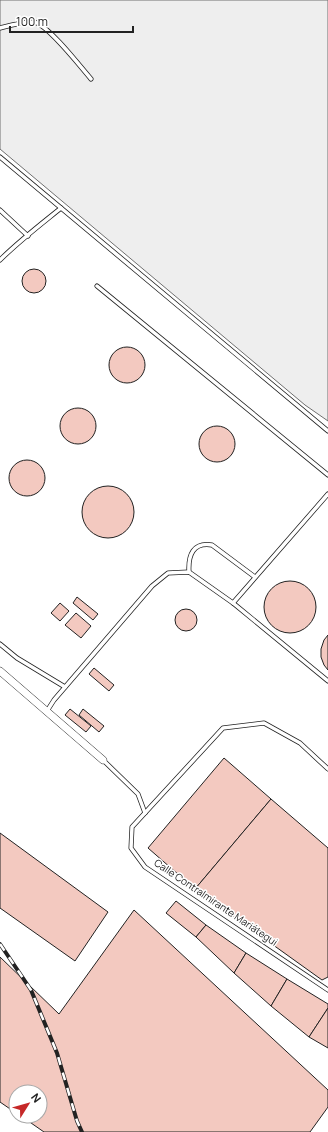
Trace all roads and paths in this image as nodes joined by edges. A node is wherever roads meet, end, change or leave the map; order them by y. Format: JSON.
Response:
{"nodes":[{"id":1,"x":0,"y":28,"type":"edge"},
{"id":2,"x":91,"y":79,"type":"dead end"},
{"id":3,"x":0,"y":157,"type":"edge"},
{"id":4,"x":61,"y":208,"type":"junction"},
{"id":5,"x":0,"y":210,"type":"edge"},
{"id":6,"x":28,"y":236,"type":"junction"},
{"id":7,"x":0,"y":260,"type":"edge"},
{"id":8,"x":97,"y":286,"type":"dead end"},
{"id":9,"x":328,"y":431,"type":"edge"},
{"id":10,"x":328,"y":475,"type":"edge"},
{"id":11,"x":328,"y":494,"type":"edge"},
{"id":12,"x":189,"y":572,"type":"junction"},
{"id":13,"x":255,"y":577,"type":"junction"},
{"id":14,"x":233,"y":603,"type":"junction"},
{"id":15,"x":0,"y":644,"type":"edge"},
{"id":16,"x":0,"y":671,"type":"edge"},
{"id":17,"x":328,"y":681,"type":"edge"},
{"id":18,"x":65,"y":687,"type":"junction"},
{"id":19,"x":47,"y":711,"type":"junction"},
{"id":20,"x":103,"y":760,"type":"joint"},
{"id":21,"x":328,"y":769,"type":"edge"},
{"id":22,"x":144,"y":813,"type":"junction"},
{"id":23,"x":328,"y":990,"type":"edge"}],
"edges":[{"from":1,"to":2,"type":"lane"},
{"from":3,"to":4,"type":"lane"},
{"from":4,"to":6,"type":"lane"},
{"from":4,"to":9,"type":"lane"},
{"from":5,"to":6,"type":"lane"},
{"from":6,"to":7,"type":"lane"},
{"from":8,"to":10,"type":"lane"},
{"from":11,"to":13,"type":"lane"},
{"from":12,"to":13,"type":"lane"},
{"from":12,"to":14,"type":"lane"},
{"from":12,"to":18,"type":"lane"},
{"from":13,"to":14,"type":"lane"},
{"from":14,"to":17,"type":"lane"},
{"from":15,"to":18,"type":"lane"},
{"from":16,"to":19,"type":"street"},
{"from":18,"to":19,"type":"lane"},
{"from":19,"to":20,"type":"street"},
{"from":20,"to":22,"type":"lane"},
{"from":21,"to":22,"type":"lane","name":"Calle Contralmirante Mariátegui"},
{"from":22,"to":23,"type":"lane","name":"Calle Contralmirante Mariátegui"}]}
